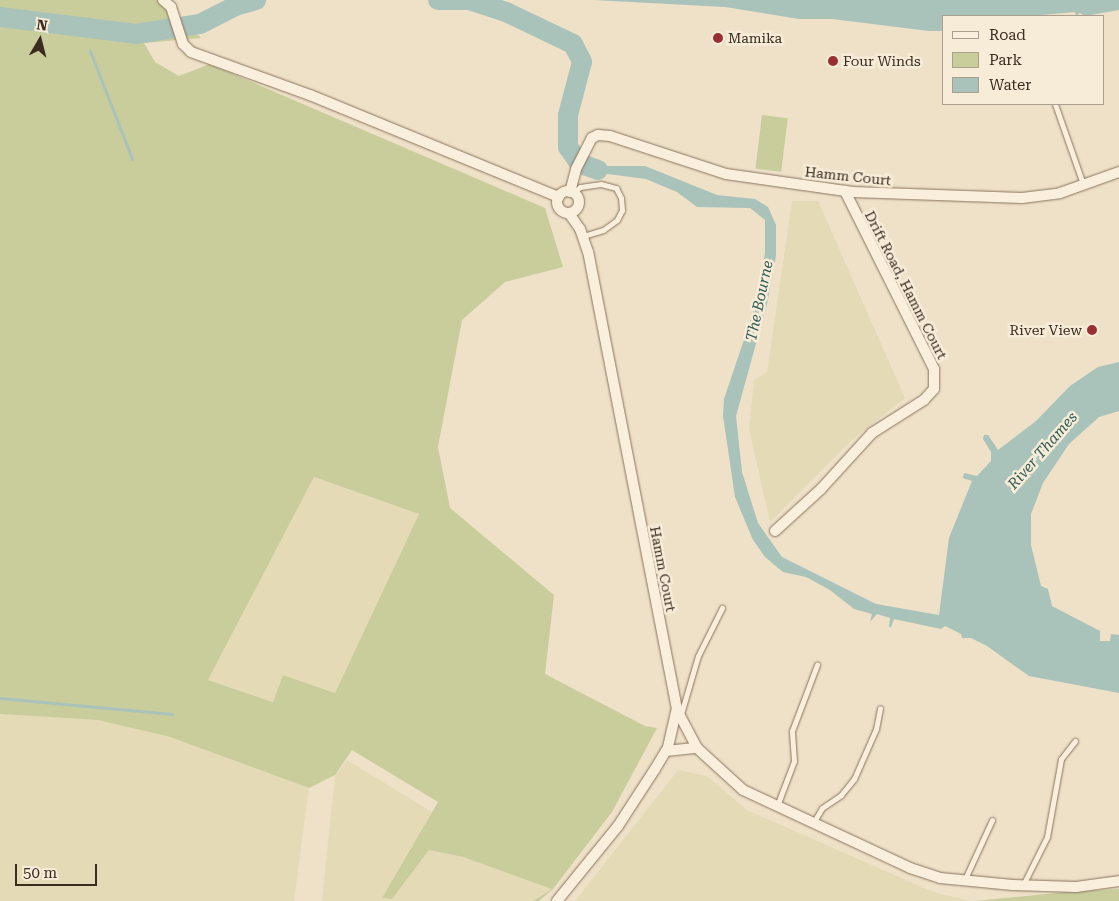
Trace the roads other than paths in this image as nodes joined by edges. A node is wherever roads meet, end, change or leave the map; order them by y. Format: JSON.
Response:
{"nodes":[{"id":1,"x":163,"y":0,"type":"edge"},
{"id":2,"x":1055,"y":105,"type":"edge"},
{"id":3,"x":1119,"y":172,"type":"edge"},
{"id":4,"x":1083,"y":185,"type":"junction"},
{"id":5,"x":845,"y":191,"type":"junction"},
{"id":6,"x":571,"y":193,"type":"junction"},
{"id":7,"x":559,"y":197,"type":"junction"},
{"id":8,"x":569,"y":213,"type":"junction"},
{"id":9,"x":582,"y":236,"type":"junction"},
{"id":10,"x":775,"y":531,"type":"dead end"},
{"id":11,"x":722,"y":608,"type":"dead end"},
{"id":12,"x":817,"y":665,"type":"dead end"},
{"id":13,"x":880,"y":708,"type":"dead end"},
{"id":14,"x":678,"y":713,"type":"junction"},
{"id":15,"x":1075,"y":741,"type":"dead end"},
{"id":16,"x":697,"y":748,"type":"junction"},
{"id":17,"x":666,"y":751,"type":"junction"},
{"id":18,"x":777,"y":806,"type":"junction"},
{"id":19,"x":992,"y":820,"type":"dead end"},
{"id":20,"x":813,"y":823,"type":"junction"},
{"id":21,"x":964,"y":881,"type":"junction"},
{"id":22,"x":1119,"y":882,"type":"edge"},
{"id":23,"x":1023,"y":886,"type":"junction"},
{"id":24,"x":557,"y":901,"type":"edge"}],
"edges":[{"from":1,"to":7,"type":"street"},
{"from":2,"to":4,"type":"lane"},
{"from":3,"to":4,"type":"street","name":"Hamm Court"},
{"from":4,"to":5,"type":"street","name":"Hamm Court"},
{"from":5,"to":6,"type":"street","name":"Hamm Court"},
{"from":5,"to":10,"type":"street","name":"Drift Road, Hamm Court"},
{"from":6,"to":7,"type":"street"},
{"from":6,"to":8,"type":"street"},
{"from":6,"to":9,"type":"lane"},
{"from":7,"to":8,"type":"street"},
{"from":8,"to":9,"type":"street","name":"Hamm Court"},
{"from":9,"to":14,"type":"street","name":"Hamm Court"},
{"from":11,"to":14,"type":"lane"},
{"from":12,"to":18,"type":"lane"},
{"from":13,"to":20,"type":"lane"},
{"from":14,"to":16,"type":"street"},
{"from":14,"to":17,"type":"street","name":"Hamm Court"},
{"from":15,"to":23,"type":"lane"},
{"from":16,"to":17,"type":"street"},
{"from":16,"to":18,"type":"street"},
{"from":17,"to":24,"type":"street","name":"Hamm Court"},
{"from":18,"to":20,"type":"street"},
{"from":19,"to":21,"type":"lane"},
{"from":20,"to":21,"type":"street"},
{"from":21,"to":23,"type":"street"},
{"from":22,"to":23,"type":"street"}]}
